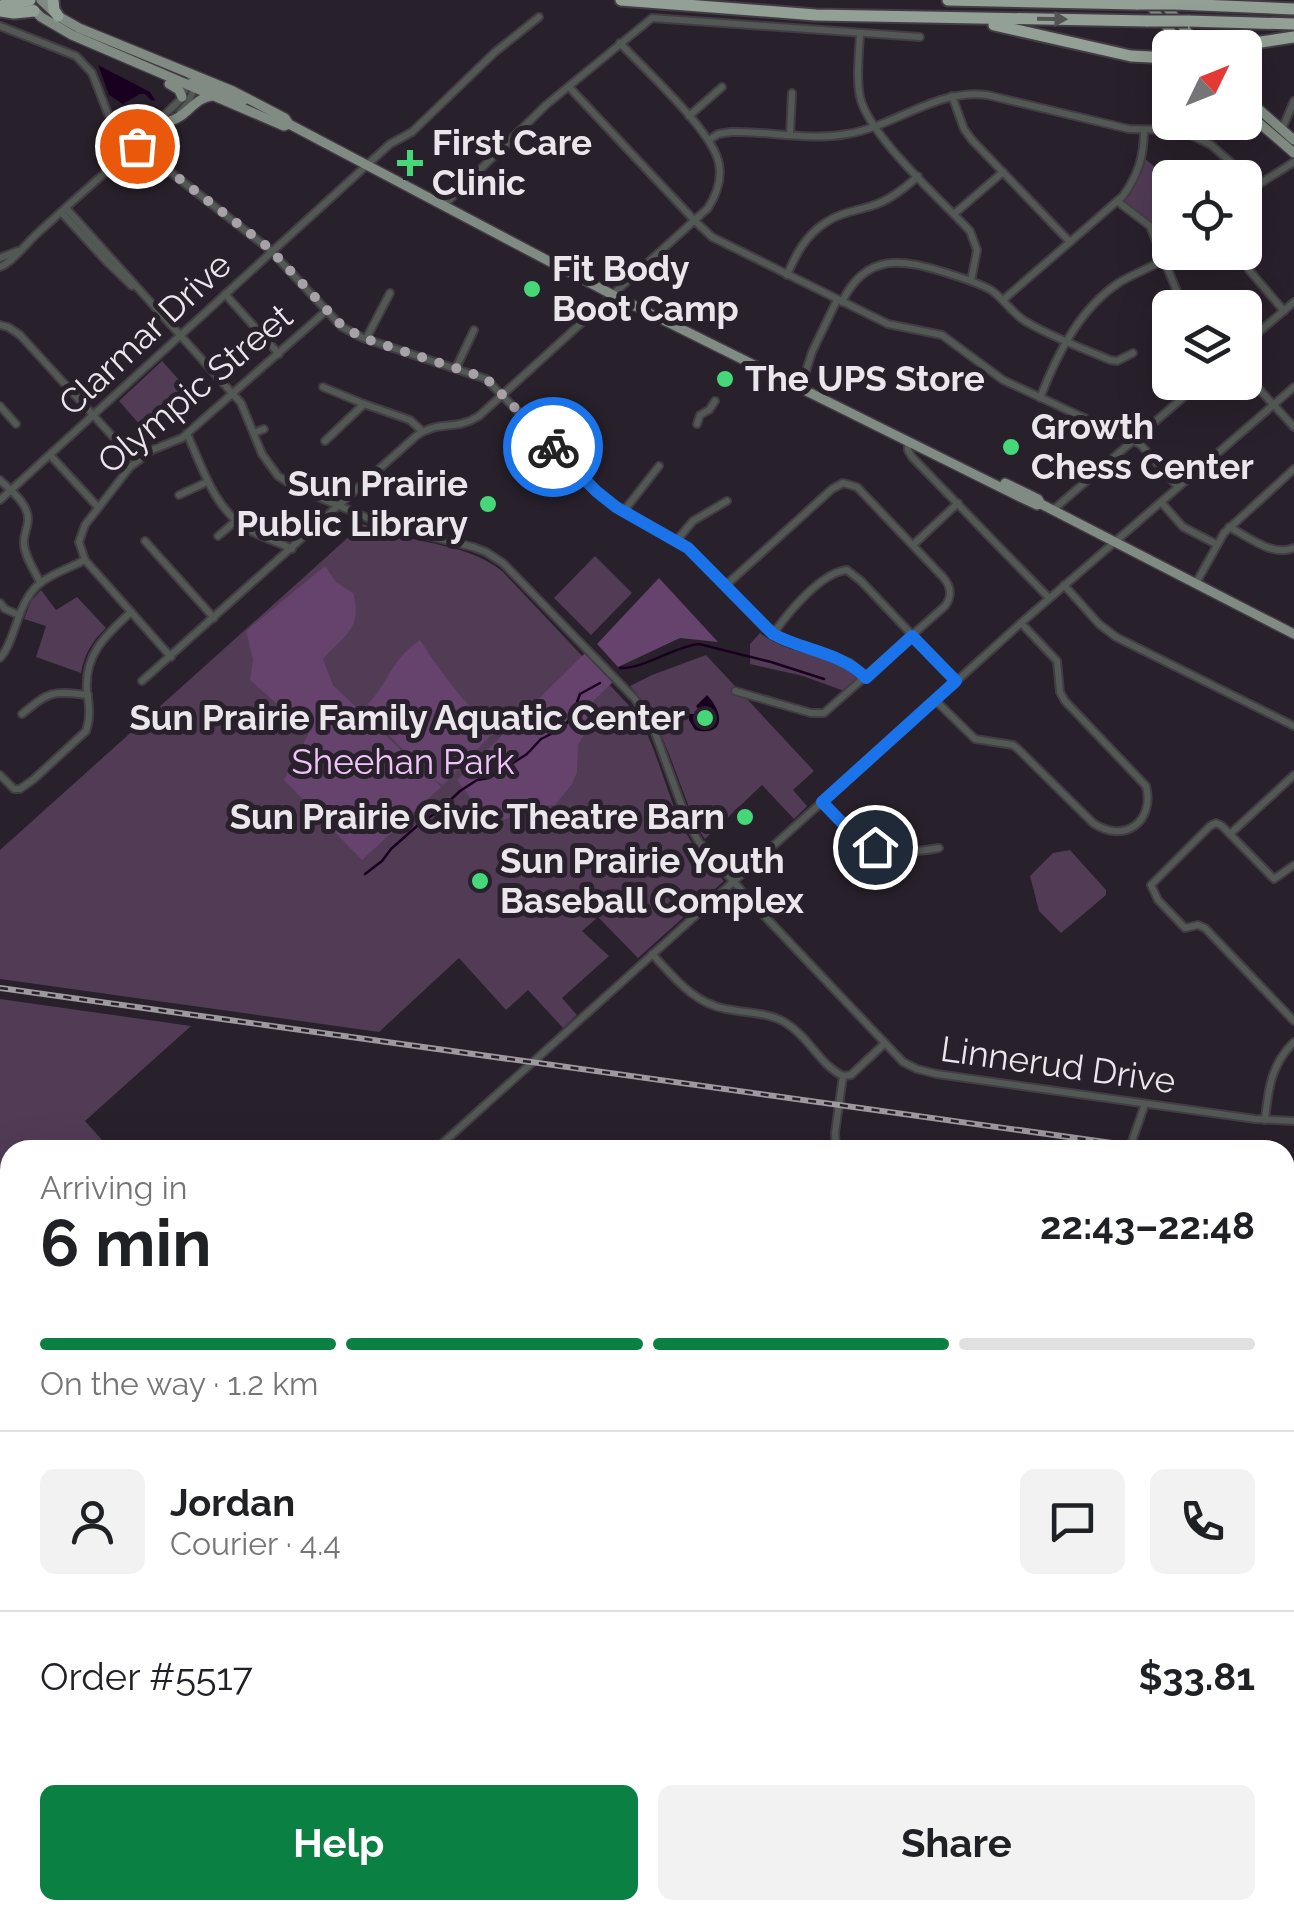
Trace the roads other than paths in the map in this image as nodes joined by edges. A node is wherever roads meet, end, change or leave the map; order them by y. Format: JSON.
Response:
{"nodes":[{"id":1,"x":53,"y":0,"type":"edge"},
{"id":2,"x":621,"y":0,"type":"edge"},
{"id":3,"x":948,"y":0,"type":"edge"},
{"id":4,"x":1160,"y":0,"type":"edge"},
{"id":5,"x":31,"y":2,"type":"edge"},
{"id":6,"x":1142,"y":2,"type":"edge"},
{"id":7,"x":0,"y":8,"type":"edge"},
{"id":8,"x":1294,"y":10,"type":"edge"},
{"id":9,"x":58,"y":16,"type":"junction"},
{"id":10,"x":539,"y":16,"type":"dead end"},
{"id":11,"x":920,"y":18,"type":"junction"},
{"id":12,"x":1294,"y":24,"type":"edge"},
{"id":13,"x":0,"y":26,"type":"edge"},
{"id":14,"x":1168,"y":30,"type":"edge"},
{"id":15,"x":1186,"y":30,"type":"edge"},
{"id":16,"x":860,"y":34,"type":"junction"},
{"id":17,"x":920,"y":38,"type":"dead end"},
{"id":18,"x":1294,"y":38,"type":"edge"},
{"id":19,"x":87,"y":42,"type":"junction"},
{"id":20,"x":1262,"y":42,"type":"edge"},
{"id":21,"x":620,"y":43,"type":"junction"},
{"id":22,"x":1152,"y":57,"type":"edge"},
{"id":23,"x":193,"y":81,"type":"junction"},
{"id":24,"x":568,"y":86,"type":"junction"},
{"id":25,"x":722,"y":87,"type":"dead end"},
{"id":26,"x":792,"y":93,"type":"dead end"},
{"id":27,"x":212,"y":96,"type":"junction"},
{"id":28,"x":952,"y":96,"type":"junction"},
{"id":29,"x":181,"y":99,"type":"junction"},
{"id":30,"x":1294,"y":101,"type":"edge"},
{"id":31,"x":1262,"y":112,"type":"edge"},
{"id":32,"x":689,"y":116,"type":"junction"},
{"id":33,"x":170,"y":121,"type":"junction"},
{"id":34,"x":288,"y":124,"type":"junction"},
{"id":35,"x":874,"y":126,"type":"junction"},
{"id":36,"x":1262,"y":126,"type":"edge"},
{"id":37,"x":1282,"y":129,"type":"junction"},
{"id":38,"x":1144,"y":130,"type":"junction"},
{"id":39,"x":151,"y":132,"type":"junction"},
{"id":40,"x":790,"y":134,"type":"junction"},
{"id":41,"x":709,"y":140,"type":"junction"},
{"id":42,"x":1294,"y":140,"type":"edge"},
{"id":43,"x":137,"y":146,"type":"junction"},
{"id":44,"x":1294,"y":153,"type":"edge"},
{"id":45,"x":1228,"y":160,"type":"edge"},
{"id":46,"x":1294,"y":162,"type":"edge"},
{"id":47,"x":369,"y":165,"type":"junction"},
{"id":48,"x":1003,"y":172,"type":"junction"},
{"id":49,"x":918,"y":176,"type":"junction"},
{"id":50,"x":1262,"y":182,"type":"edge"},
{"id":51,"x":1118,"y":201,"type":"junction"},
{"id":52,"x":444,"y":205,"type":"junction"},
{"id":53,"x":64,"y":210,"type":"junction"},
{"id":54,"x":954,"y":214,"type":"junction"},
{"id":55,"x":696,"y":222,"type":"junction"},
{"id":56,"x":1152,"y":231,"type":"edge"},
{"id":57,"x":1070,"y":242,"type":"junction"},
{"id":58,"x":18,"y":251,"type":"junction"},
{"id":59,"x":272,"y":251,"type":"junction"},
{"id":60,"x":0,"y":258,"type":"edge"},
{"id":61,"x":1152,"y":265,"type":"edge"},
{"id":62,"x":0,"y":267,"type":"edge"},
{"id":63,"x":1249,"y":270,"type":"dead end"},
{"id":64,"x":787,"y":275,"type":"junction"},
{"id":65,"x":971,"y":281,"type":"junction"},
{"id":66,"x":390,"y":293,"type":"dead end"},
{"id":67,"x":225,"y":294,"type":"junction"},
{"id":68,"x":612,"y":294,"type":"junction"},
{"id":69,"x":1002,"y":300,"type":"junction"},
{"id":70,"x":839,"y":301,"type":"junction"},
{"id":71,"x":1294,"y":302,"type":"edge"},
{"id":72,"x":326,"y":311,"type":"junction"},
{"id":73,"x":1284,"y":311,"type":"junction"},
{"id":74,"x":0,"y":324,"type":"edge"},
{"id":75,"x":474,"y":330,"type":"dead end"},
{"id":76,"x":1262,"y":330,"type":"edge"},
{"id":77,"x":180,"y":336,"type":"junction"},
{"id":78,"x":366,"y":338,"type":"junction"},
{"id":79,"x":1067,"y":341,"type":"junction"},
{"id":80,"x":1133,"y":353,"type":"dead end"},
{"id":81,"x":279,"y":354,"type":"junction"},
{"id":82,"x":456,"y":368,"type":"junction"},
{"id":83,"x":801,"y":386,"type":"junction"},
{"id":84,"x":324,"y":387,"type":"dead end"},
{"id":85,"x":1294,"y":387,"type":"edge"},
{"id":86,"x":232,"y":392,"type":"junction"},
{"id":87,"x":1262,"y":393,"type":"edge"},
{"id":88,"x":504,"y":395,"type":"junction"},
{"id":89,"x":1040,"y":398,"type":"junction"},
{"id":90,"x":1180,"y":400,"type":"edge"},
{"id":91,"x":714,"y":401,"type":"dead end"},
{"id":92,"x":831,"y":402,"type":"junction"},
{"id":93,"x":364,"y":404,"type":"junction"},
{"id":94,"x":1273,"y":405,"type":"junction"},
{"id":95,"x":0,"y":406,"type":"edge"},
{"id":96,"x":93,"y":416,"type":"junction"},
{"id":97,"x":16,"y":424,"type":"dead end"},
{"id":98,"x":697,"y":424,"type":"dead end"},
{"id":99,"x":1294,"y":427,"type":"edge"},
{"id":100,"x":264,"y":429,"type":"dead end"},
{"id":101,"x":422,"y":431,"type":"junction"},
{"id":102,"x":254,"y":433,"type":"junction"},
{"id":103,"x":188,"y":434,"type":"junction"},
{"id":104,"x":1134,"y":440,"type":"junction"},
{"id":105,"x":325,"y":441,"type":"dead end"},
{"id":106,"x":908,"y":442,"type":"junction"},
{"id":107,"x":50,"y":455,"type":"junction"},
{"id":108,"x":135,"y":462,"type":"junction"},
{"id":109,"x":659,"y":466,"type":"dead end"},
{"id":110,"x":1294,"y":470,"type":"edge"},
{"id":111,"x":0,"y":480,"type":"edge"},
{"id":112,"x":207,"y":482,"type":"junction"},
{"id":113,"x":1178,"y":487,"type":"junction"},
{"id":114,"x":10,"y":490,"type":"junction"},
{"id":115,"x":178,"y":495,"type":"dead end"},
{"id":116,"x":0,"y":500,"type":"edge"},
{"id":117,"x":727,"y":501,"type":"dead end"},
{"id":118,"x":1161,"y":502,"type":"junction"},
{"id":119,"x":958,"y":504,"type":"junction"},
{"id":120,"x":1042,"y":504,"type":"junction"},
{"id":121,"x":98,"y":506,"type":"junction"},
{"id":122,"x":338,"y":506,"type":"junction"},
{"id":123,"x":1053,"y":510,"type":"junction"},
{"id":124,"x":624,"y":512,"type":"junction"},
{"id":125,"x":237,"y":520,"type":"junction"},
{"id":126,"x":1229,"y":527,"type":"junction"},
{"id":127,"x":218,"y":536,"type":"dead end"},
{"id":128,"x":677,"y":540,"type":"junction"},
{"id":129,"x":145,"y":541,"type":"dead end"},
{"id":130,"x":1115,"y":542,"type":"junction"},
{"id":131,"x":1216,"y":544,"type":"junction"},
{"id":132,"x":913,"y":545,"type":"junction"},
{"id":133,"x":292,"y":549,"type":"junction"},
{"id":134,"x":1294,"y":549,"type":"edge"},
{"id":135,"x":84,"y":560,"type":"junction"},
{"id":136,"x":40,"y":582,"type":"junction"},
{"id":137,"x":1196,"y":584,"type":"junction"},
{"id":138,"x":1064,"y":585,"type":"junction"},
{"id":139,"x":724,"y":586,"type":"junction"},
{"id":140,"x":1049,"y":598,"type":"junction"},
{"id":141,"x":0,"y":603,"type":"edge"},
{"id":142,"x":131,"y":612,"type":"junction"},
{"id":143,"x":19,"y":615,"type":"junction"},
{"id":144,"x":214,"y":618,"type":"junction"},
{"id":145,"x":1021,"y":623,"type":"junction"},
{"id":146,"x":773,"y":634,"type":"junction"},
{"id":147,"x":1294,"y":634,"type":"edge"},
{"id":148,"x":912,"y":636,"type":"junction"},
{"id":149,"x":171,"y":657,"type":"junction"},
{"id":150,"x":0,"y":658,"type":"edge"},
{"id":151,"x":866,"y":678,"type":"junction"},
{"id":152,"x":956,"y":681,"type":"junction"},
{"id":153,"x":142,"y":682,"type":"dead end"},
{"id":154,"x":736,"y":691,"type":"dead end"},
{"id":155,"x":88,"y":695,"type":"junction"},
{"id":156,"x":934,"y":700,"type":"junction"},
{"id":157,"x":22,"y":714,"type":"dead end"},
{"id":158,"x":1294,"y":726,"type":"edge"},
{"id":159,"x":0,"y":774,"type":"edge"},
{"id":160,"x":1294,"y":775,"type":"edge"},
{"id":161,"x":822,"y":802,"type":"junction"},
{"id":162,"x":1230,"y":834,"type":"junction"},
{"id":163,"x":939,"y":848,"type":"dead end"},
{"id":164,"x":1294,"y":866,"type":"edge"},
{"id":165,"x":734,"y":880,"type":"junction"},
{"id":166,"x":652,"y":954,"type":"junction"},
{"id":167,"x":1294,"y":1021,"type":"edge"},
{"id":168,"x":1294,"y":1042,"type":"edge"},
{"id":169,"x":884,"y":1044,"type":"junction"},
{"id":170,"x":843,"y":1076,"type":"junction"},
{"id":171,"x":1145,"y":1104,"type":"junction"},
{"id":172,"x":1265,"y":1120,"type":"junction"},
{"id":173,"x":1294,"y":1122,"type":"edge"},
{"id":174,"x":446,"y":1140,"type":"edge"},
{"id":175,"x":835,"y":1140,"type":"edge"},
{"id":176,"x":1132,"y":1140,"type":"edge"}],
"edges":[{"from":1,"to":9,"type":"highway"},
{"from":2,"to":11,"type":"highway"},
{"from":3,"to":6,"type":"highway"},
{"from":4,"to":15,"type":"main road"},
{"from":5,"to":7,"type":"highway"},
{"from":5,"to":9,"type":"main road"},
{"from":5,"to":19,"type":"main road"},
{"from":6,"to":8,"type":"highway","bridge":true},
{"from":6,"to":14,"type":"main road"},
{"from":9,"to":23,"type":"main road"},
{"from":10,"to":47,"type":"street","name":"Clarmar Drive"},
{"from":11,"to":12,"type":"highway","one_way":true,"bridge":true},
{"from":11,"to":22,"type":"highway"},
{"from":13,"to":43,"type":"street"},
{"from":16,"to":17,"type":"street"},
{"from":16,"to":21,"type":"street"},
{"from":16,"to":35,"type":"street"},
{"from":18,"to":20,"type":"highway"},
{"from":19,"to":23,"type":"main road"},
{"from":19,"to":29,"type":"main road"},
{"from":21,"to":24,"type":"street"},
{"from":21,"to":32,"type":"street"},
{"from":23,"to":27,"type":"main road"},
{"from":23,"to":29,"type":"street"},
{"from":23,"to":33,"type":"street"},
{"from":23,"to":34,"type":"main road"},
{"from":24,"to":52,"type":"street"},
{"from":24,"to":55,"type":"street"},
{"from":25,"to":32,"type":"street"},
{"from":26,"to":40,"type":"street"},
{"from":27,"to":33,"type":"main road"},
{"from":27,"to":34,"type":"main road"},
{"from":28,"to":35,"type":"street"},
{"from":28,"to":38,"type":"street"},
{"from":28,"to":48,"type":"street"},
{"from":29,"to":33,"type":"street"},
{"from":29,"to":39,"type":"street"},
{"from":30,"to":37,"type":"street"},
{"from":31,"to":37,"type":"main road"},
{"from":32,"to":41,"type":"street"},
{"from":33,"to":39,"type":"street"},
{"from":34,"to":47,"type":"main road"},
{"from":35,"to":40,"type":"street"},
{"from":35,"to":49,"type":"street"},
{"from":36,"to":44,"type":"main road"},
{"from":37,"to":42,"type":"main road"},
{"from":38,"to":45,"type":"street"},
{"from":38,"to":51,"type":"street"},
{"from":39,"to":43,"type":"street"},
{"from":40,"to":41,"type":"street"},
{"from":41,"to":55,"type":"street"},
{"from":43,"to":53,"type":"street"},
{"from":43,"to":59,"type":"street"},
{"from":46,"to":50,"type":"street"},
{"from":47,"to":52,"type":"main road"},
{"from":47,"to":59,"type":"street","name":"Clarmar Drive"},
{"from":48,"to":54,"type":"street"},
{"from":48,"to":57,"type":"street"},
{"from":49,"to":54,"type":"street"},
{"from":49,"to":64,"type":"street"},
{"from":51,"to":56,"type":"street"},
{"from":51,"to":57,"type":"street"},
{"from":52,"to":68,"type":"main road"},
{"from":53,"to":58,"type":"street"},
{"from":53,"to":77,"type":"street","name":"Linnerud Drive"},
{"from":54,"to":65,"type":"street"},
{"from":55,"to":64,"type":"street"},
{"from":55,"to":68,"type":"street"},
{"from":57,"to":69,"type":"street"},
{"from":58,"to":60,"type":"street"},
{"from":58,"to":62,"type":"street"},
{"from":59,"to":67,"type":"street","name":"Clarmar Drive"},
{"from":59,"to":72,"type":"street"},
{"from":61,"to":79,"type":"street"},
{"from":63,"to":73,"type":"street"},
{"from":64,"to":70,"type":"street"},
{"from":65,"to":69,"type":"street"},
{"from":65,"to":70,"type":"street"},
{"from":66,"to":78,"type":"street"},
{"from":67,"to":77,"type":"street","name":"Clarmar Drive"},
{"from":67,"to":81,"type":"street"},
{"from":68,"to":83,"type":"main road"},
{"from":68,"to":88,"type":"street"},
{"from":69,"to":79,"type":"street"},
{"from":70,"to":83,"type":"street"},
{"from":70,"to":89,"type":"street"},
{"from":71,"to":73,"type":"street"},
{"from":72,"to":78,"type":"street"},
{"from":72,"to":81,"type":"street","name":"Olympic Street"},
{"from":73,"to":76,"type":"street"},
{"from":74,"to":96,"type":"street"},
{"from":75,"to":82,"type":"street"},
{"from":77,"to":86,"type":"street","name":"Linnerud Drive"},
{"from":77,"to":96,"type":"street","name":"Clarmar Drive"},
{"from":78,"to":82,"type":"street"},
{"from":79,"to":80,"type":"street"},
{"from":79,"to":89,"type":"street"},
{"from":81,"to":86,"type":"street","name":"Olympic Street"},
{"from":82,"to":88,"type":"street"},
{"from":83,"to":92,"type":"main road"},
{"from":84,"to":93,"type":"street"},
{"from":85,"to":94,"type":"street"},
{"from":86,"to":102,"type":"street","name":"Linnerud Drive"},
{"from":86,"to":103,"type":"street","name":"Olympic Street"},
{"from":87,"to":94,"type":"street"},
{"from":88,"to":101,"type":"street"},
{"from":88,"to":124,"type":"street"},
{"from":89,"to":104,"type":"street"},
{"from":90,"to":104,"type":"street"},
{"from":91,"to":98,"type":"street"},
{"from":92,"to":106,"type":"main road"},
{"from":92,"to":120,"type":"main road"},
{"from":93,"to":101,"type":"street"},
{"from":93,"to":105,"type":"street"},
{"from":94,"to":99,"type":"street"},
{"from":94,"to":113,"type":"street"},
{"from":95,"to":97,"type":"street"},
{"from":96,"to":107,"type":"street","name":"Clarmar Drive"},
{"from":96,"to":108,"type":"street"},
{"from":100,"to":102,"type":"street"},
{"from":101,"to":122,"type":"street"},
{"from":102,"to":122,"type":"street","name":"Linnerud Drive"},
{"from":103,"to":108,"type":"street","name":"Olympic Street"},
{"from":103,"to":112,"type":"street"},
{"from":104,"to":113,"type":"street"},
{"from":104,"to":123,"type":"street"},
{"from":106,"to":119,"type":"street"},
{"from":106,"to":120,"type":"main road"},
{"from":107,"to":114,"type":"street","name":"Clarmar Drive"},
{"from":107,"to":121,"type":"street"},
{"from":108,"to":121,"type":"street","name":"Olympic Street"},
{"from":109,"to":124,"type":"street"},
{"from":110,"to":126,"type":"street"},
{"from":111,"to":114,"type":"street"},
{"from":112,"to":115,"type":"street"},
{"from":112,"to":125,"type":"street"},
{"from":113,"to":118,"type":"street"},
{"from":114,"to":116,"type":"street","name":"Clarmar Drive"},
{"from":114,"to":136,"type":"street"},
{"from":117,"to":128,"type":"street"},
{"from":118,"to":130,"type":"street"},
{"from":118,"to":131,"type":"street"},
{"from":119,"to":132,"type":"street"},
{"from":119,"to":140,"type":"street"},
{"from":120,"to":123,"type":"main road"},
{"from":121,"to":135,"type":"street","name":"Olympic Street"},
{"from":122,"to":133,"type":"street"},
{"from":122,"to":165,"type":"street","name":"Linnerud Drive"},
{"from":123,"to":130,"type":"main road"},
{"from":124,"to":128,"type":"street"},
{"from":125,"to":127,"type":"street"},
{"from":125,"to":133,"type":"street"},
{"from":126,"to":131,"type":"street"},
{"from":126,"to":134,"type":"street"},
{"from":128,"to":139,"type":"street"},
{"from":129,"to":144,"type":"street"},
{"from":130,"to":137,"type":"main road"},
{"from":130,"to":138,"type":"street"},
{"from":131,"to":137,"type":"street"},
{"from":132,"to":139,"type":"street"},
{"from":132,"to":148,"type":"street"},
{"from":133,"to":144,"type":"street"},
{"from":135,"to":136,"type":"street"},
{"from":135,"to":142,"type":"street"},
{"from":136,"to":143,"type":"street"},
{"from":137,"to":147,"type":"main road"},
{"from":138,"to":140,"type":"street"},
{"from":138,"to":158,"type":"street"},
{"from":139,"to":146,"type":"street"},
{"from":140,"to":145,"type":"street"},
{"from":141,"to":143,"type":"street"},
{"from":142,"to":149,"type":"street"},
{"from":142,"to":155,"type":"street"},
{"from":143,"to":150,"type":"street"},
{"from":144,"to":149,"type":"street"},
{"from":145,"to":152,"type":"street"},
{"from":145,"to":156,"type":"street"},
{"from":146,"to":148,"type":"street"},
{"from":146,"to":151,"type":"street"},
{"from":148,"to":151,"type":"street"},
{"from":148,"to":152,"type":"street"},
{"from":149,"to":153,"type":"street"},
{"from":151,"to":154,"type":"street"},
{"from":152,"to":156,"type":"street"},
{"from":155,"to":157,"type":"street"},
{"from":155,"to":159,"type":"street"},
{"from":156,"to":161,"type":"street"},
{"from":160,"to":162,"type":"street"},
{"from":161,"to":163,"type":"street"},
{"from":161,"to":165,"type":"street"},
{"from":162,"to":164,"type":"street"},
{"from":162,"to":167,"type":"street"},
{"from":165,"to":166,"type":"street"},
{"from":165,"to":169,"type":"street","name":"Linnerud Drive"},
{"from":166,"to":170,"type":"street"},
{"from":166,"to":174,"type":"street"},
{"from":168,"to":172,"type":"street"},
{"from":169,"to":170,"type":"street"},
{"from":169,"to":171,"type":"street","name":"Linnerud Drive"},
{"from":170,"to":175,"type":"street"},
{"from":171,"to":172,"type":"street","name":"Linnerud Drive"},
{"from":171,"to":176,"type":"street"},
{"from":172,"to":173,"type":"street","name":"Linnerud Drive"}]}
